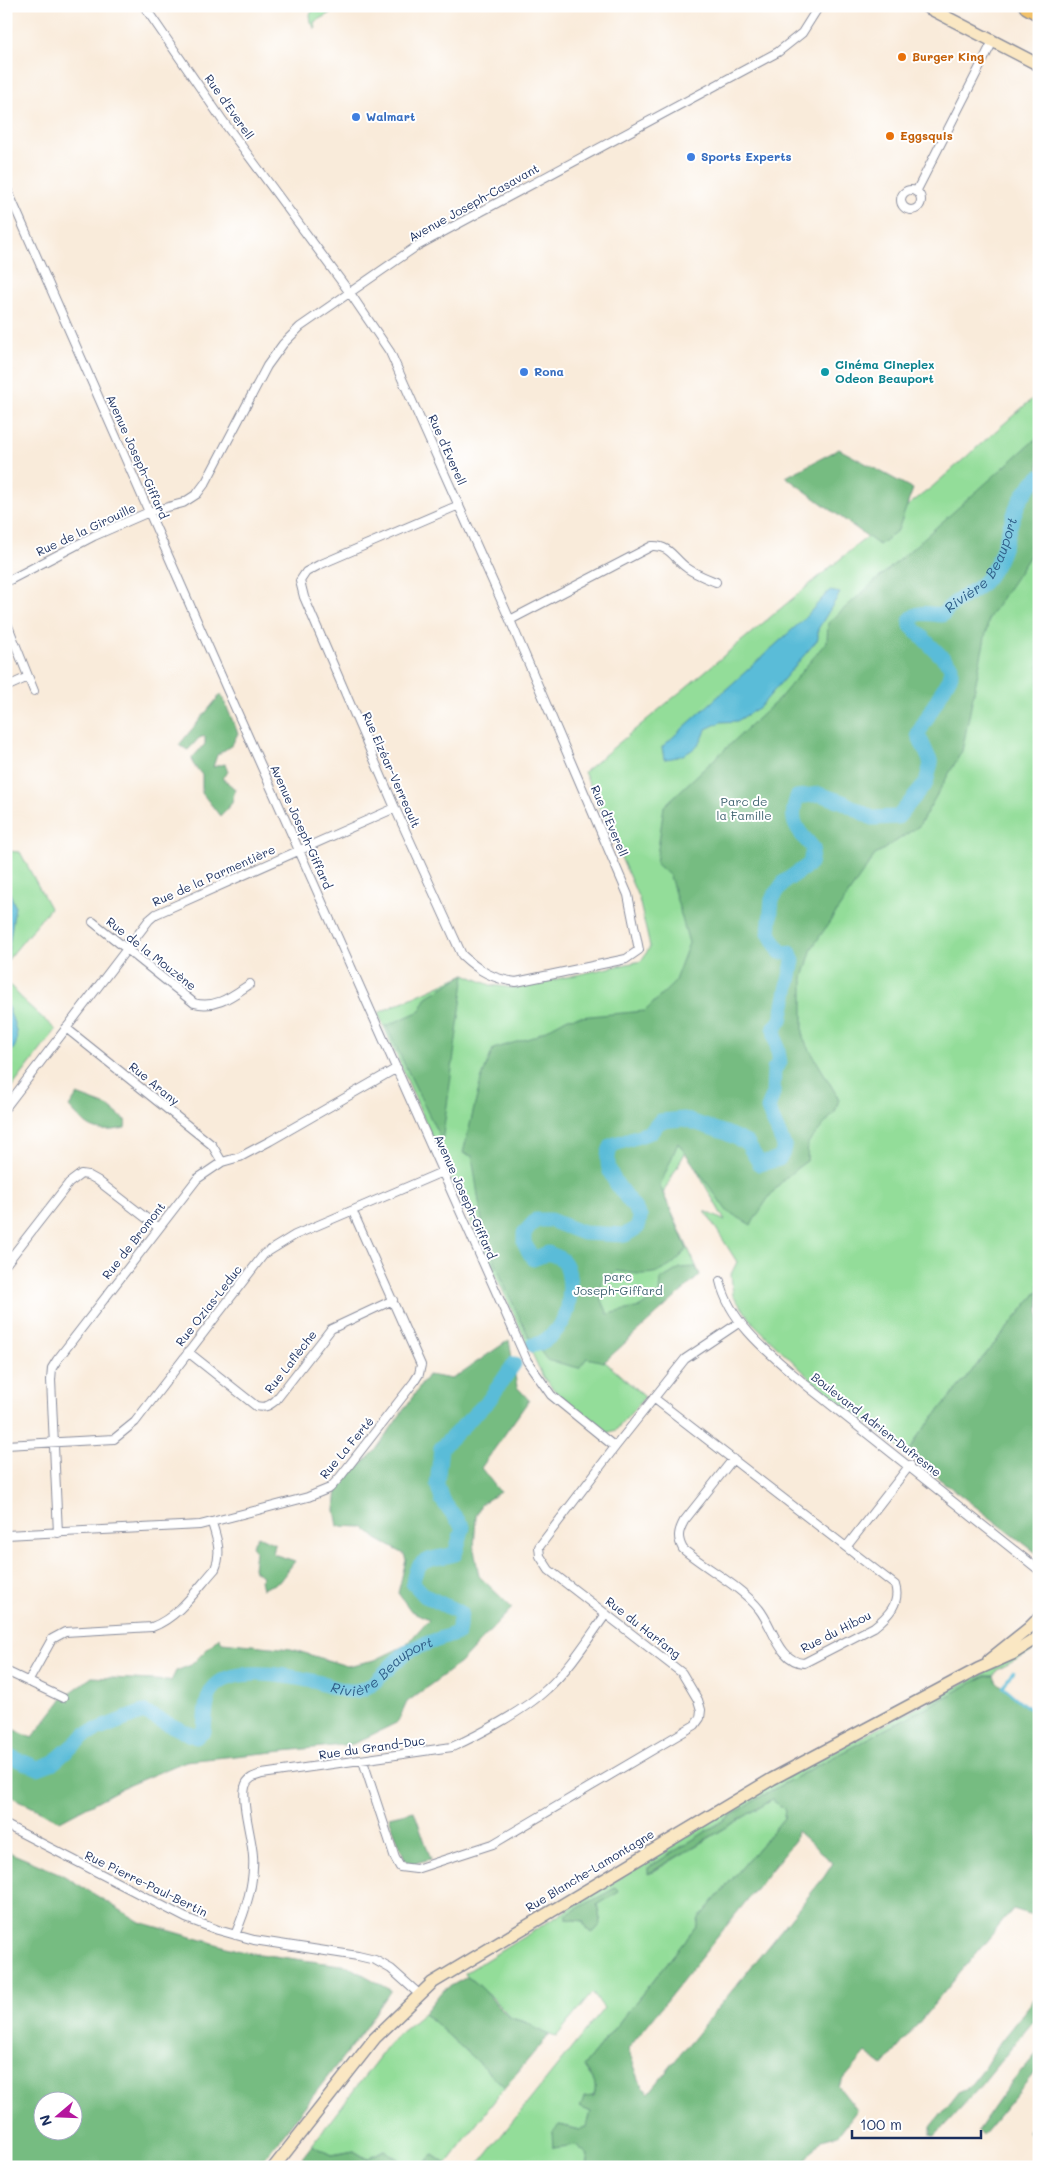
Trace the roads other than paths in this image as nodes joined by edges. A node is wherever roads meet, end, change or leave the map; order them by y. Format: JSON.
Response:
{"nodes":[{"id":1,"x":144,"y":6,"type":"edge"},
{"id":2,"x":819,"y":6,"type":"edge"},
{"id":3,"x":925,"y":6,"type":"edge"},
{"id":4,"x":1026,"y":6,"type":"edge"},
{"id":5,"x":1039,"y":12,"type":"edge"},
{"id":6,"x":993,"y":41,"type":"junction"},
{"id":7,"x":1039,"y":65,"type":"edge"},
{"id":8,"x":6,"y":187,"type":"edge"},
{"id":9,"x":916,"y":192,"type":"dead end"},
{"id":10,"x":350,"y":293,"type":"junction"},
{"id":11,"x":459,"y":505,"type":"junction"},
{"id":12,"x":149,"y":512,"type":"junction"},
{"id":13,"x":6,"y":582,"type":"edge"},
{"id":14,"x":716,"y":582,"type":"dead end"},
{"id":15,"x":510,"y":620,"type":"junction"},
{"id":16,"x":6,"y":621,"type":"edge"},
{"id":17,"x":28,"y":677,"type":"junction"},
{"id":18,"x":6,"y":688,"type":"edge"},
{"id":19,"x":34,"y":691,"type":"dead end"},
{"id":20,"x":395,"y":808,"type":"junction"},
{"id":21,"x":299,"y":850,"type":"junction"},
{"id":22,"x":93,"y":922,"type":"dead end"},
{"id":23,"x":127,"y":949,"type":"junction"},
{"id":24,"x":639,"y":950,"type":"joint"},
{"id":25,"x":250,"y":984,"type":"dead end"},
{"id":26,"x":66,"y":1028,"type":"junction"},
{"id":27,"x":396,"y":1068,"type":"junction"},
{"id":28,"x":6,"y":1107,"type":"edge"},
{"id":29,"x":222,"y":1162,"type":"junction"},
{"id":30,"x":442,"y":1172,"type":"junction"},
{"id":31,"x":353,"y":1212,"type":"junction"},
{"id":32,"x":159,"y":1228,"type":"junction"},
{"id":33,"x":6,"y":1264,"type":"edge"},
{"id":34,"x":720,"y":1281,"type":"dead end"},
{"id":35,"x":393,"y":1300,"type":"junction"},
{"id":36,"x":740,"y":1322,"type":"junction"},
{"id":37,"x":188,"y":1352,"type":"junction"},
{"id":38,"x":654,"y":1399,"type":"junction"},
{"id":39,"x":54,"y":1443,"type":"junction"},
{"id":40,"x":6,"y":1445,"type":"edge"},
{"id":41,"x":615,"y":1447,"type":"junction"},
{"id":42,"x":733,"y":1459,"type":"junction"},
{"id":43,"x":910,"y":1465,"type":"junction"},
{"id":44,"x":212,"y":1523,"type":"junction"},
{"id":45,"x":58,"y":1533,"type":"junction"},
{"id":46,"x":6,"y":1535,"type":"edge"},
{"id":47,"x":847,"y":1546,"type":"junction"},
{"id":48,"x":1039,"y":1570,"type":"edge"},
{"id":49,"x":606,"y":1614,"type":"junction"},
{"id":50,"x":1039,"y":1618,"type":"edge"},
{"id":51,"x":1039,"y":1637,"type":"edge"},
{"id":52,"x":978,"y":1669,"type":"junction"},
{"id":53,"x":6,"y":1671,"type":"edge"},
{"id":54,"x":28,"y":1682,"type":"junction"},
{"id":55,"x":62,"y":1698,"type":"dead end"},
{"id":56,"x":363,"y":1761,"type":"junction"},
{"id":57,"x":6,"y":1825,"type":"edge"},
{"id":58,"x":235,"y":1935,"type":"junction"},
{"id":59,"x":419,"y":1994,"type":"junction"},
{"id":60,"x":274,"y":2167,"type":"edge"}],
"edges":[{"from":1,"to":10,"type":"street","name":"Rue d'Everell"},
{"from":2,"to":10,"type":"street","name":"Avenue Joseph-Casavant"},
{"from":3,"to":6,"type":"street"},
{"from":4,"to":5,"type":"highway"},
{"from":6,"to":7,"type":"street"},
{"from":6,"to":9,"type":"street"},
{"from":8,"to":12,"type":"street","name":"Avenue Joseph-Giffard"},
{"from":10,"to":11,"type":"street","name":"Rue d'Everell"},
{"from":10,"to":12,"type":"street","name":"Avenue Joseph-Casavant"},
{"from":11,"to":15,"type":"street","name":"Rue d'Everell"},
{"from":11,"to":20,"type":"street","name":"Rue Elzéar-Verreault"},
{"from":12,"to":13,"type":"street","name":"Rue de la Girouille"},
{"from":12,"to":21,"type":"street","name":"Avenue Joseph-Giffard"},
{"from":14,"to":15,"type":"street"},
{"from":15,"to":24,"type":"street","name":"Rue d'Everell"},
{"from":16,"to":17,"type":"street"},
{"from":17,"to":18,"type":"street"},
{"from":17,"to":19,"type":"street"},
{"from":20,"to":21,"type":"street","name":"Rue de la Parmentière"},
{"from":20,"to":24,"type":"street","name":"Rue Elzéar-Verreault"},
{"from":21,"to":23,"type":"street","name":"Rue de la Parmentière"},
{"from":21,"to":27,"type":"street","name":"Avenue Joseph-Giffard"},
{"from":22,"to":23,"type":"street","name":"Rue de la Mouzène"},
{"from":23,"to":25,"type":"street","name":"Rue de la Mouzène"},
{"from":23,"to":26,"type":"street","name":"Rue de la Parmentière"},
{"from":26,"to":28,"type":"street","name":"Rue de la Parmentière"},
{"from":26,"to":29,"type":"street","name":"Rue Arany"},
{"from":27,"to":29,"type":"street","name":"Rue de Bromont"},
{"from":27,"to":30,"type":"street","name":"Avenue Joseph-Giffard"},
{"from":29,"to":32,"type":"street","name":"Rue de Bromont"},
{"from":30,"to":31,"type":"street","name":"Rue Ozias-Leduc"},
{"from":30,"to":41,"type":"street","name":"Avenue Joseph-Giffard"},
{"from":31,"to":35,"type":"street","name":"Rue La Ferté"},
{"from":31,"to":37,"type":"street","name":"Rue Ozias-Leduc"},
{"from":32,"to":33,"type":"street"},
{"from":32,"to":39,"type":"street","name":"Rue de Bromont"},
{"from":34,"to":36,"type":"street","name":"Boulevard Adrien-Dufresne"},
{"from":35,"to":37,"type":"street","name":"Rue Laflèche"},
{"from":35,"to":44,"type":"street","name":"Rue La Ferté"},
{"from":36,"to":38,"type":"street","name":"Rue du Harfang"},
{"from":36,"to":43,"type":"street","name":"Boulevard Adrien-Dufresne"},
{"from":37,"to":39,"type":"street","name":"Rue Ozias-Leduc"},
{"from":38,"to":41,"type":"street","name":"Rue du Harfang"},
{"from":38,"to":42,"type":"street","name":"Rue du Hibou"},
{"from":39,"to":40,"type":"street","name":"Rue Ozias-Leduc"},
{"from":39,"to":45,"type":"street","name":"Rue de Bromont"},
{"from":41,"to":49,"type":"street","name":"Rue du Harfang"},
{"from":42,"to":47,"type":"street","name":"Rue du Hibou"},
{"from":42,"to":47,"type":"street","name":"Rue du Hibou"},
{"from":43,"to":47,"type":"street"},
{"from":43,"to":48,"type":"street","name":"Boulevard Adrien-Dufresne"},
{"from":44,"to":45,"type":"street","name":"Rue La Ferté"},
{"from":44,"to":54,"type":"street"},
{"from":45,"to":46,"type":"street","name":"Rue La Ferté"},
{"from":49,"to":56,"type":"street","name":"Rue du Grand-Duc"},
{"from":49,"to":56,"type":"street","name":"Rue du Harfang"},
{"from":50,"to":52,"type":"street","name":"Rue Blanche-Lamontagne"},
{"from":51,"to":52,"type":"street","name":"Rue Blanche-Lamontagne"},
{"from":52,"to":59,"type":"street","name":"Rue Blanche-Lamontagne"},
{"from":53,"to":54,"type":"street"},
{"from":54,"to":55,"type":"street"},
{"from":56,"to":58,"type":"street","name":"Rue du Grand-Duc"},
{"from":57,"to":58,"type":"street","name":"Rue Pierre-Paul-Bertin"},
{"from":58,"to":59,"type":"street","name":"Rue Pierre-Paul-Bertin"},
{"from":59,"to":60,"type":"street","name":"Rue Blanche-Lamontagne"}]}
